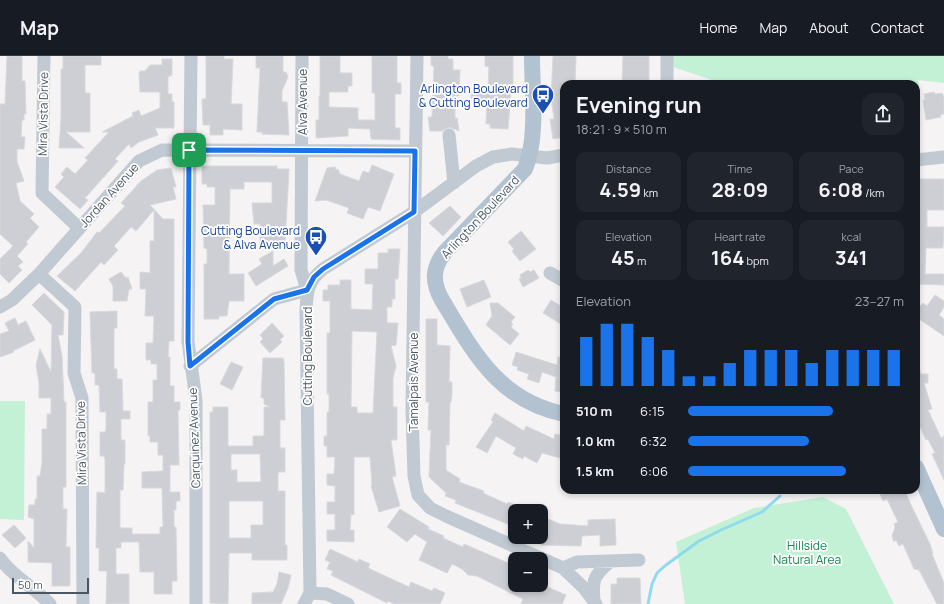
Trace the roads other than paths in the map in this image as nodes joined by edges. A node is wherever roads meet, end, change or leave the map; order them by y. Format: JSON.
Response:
{"nodes":[{"id":1,"x":44,"y":56,"type":"edge"},
{"id":2,"x":190,"y":56,"type":"edge"},
{"id":3,"x":302,"y":56,"type":"edge"},
{"id":4,"x":417,"y":56,"type":"edge"},
{"id":5,"x":532,"y":56,"type":"edge"},
{"id":6,"x":667,"y":56,"type":"edge"},
{"id":7,"x":667,"y":80,"type":"edge"},
{"id":8,"x":449,"y":135,"type":"dead end"},
{"id":9,"x":189,"y":150,"type":"junction"},
{"id":10,"x":302,"y":151,"type":"junction"},
{"id":11,"x":415,"y":151,"type":"junction"},
{"id":12,"x":531,"y":156,"type":"junction"},
{"id":13,"x":560,"y":156,"type":"edge"},
{"id":14,"x":944,"y":157,"type":"edge"},
{"id":15,"x":920,"y":160,"type":"edge"},
{"id":16,"x":454,"y":183,"type":"junction"},
{"id":17,"x":414,"y":212,"type":"junction"},
{"id":18,"x":79,"y":228,"type":"junction"},
{"id":19,"x":550,"y":273,"type":"dead end"},
{"id":20,"x":39,"y":274,"type":"junction"},
{"id":21,"x":560,"y":279,"type":"edge"},
{"id":22,"x":307,"y":290,"type":"junction"},
{"id":23,"x":0,"y":307,"type":"edge"},
{"id":24,"x":190,"y":366,"type":"junction"},
{"id":25,"x":560,"y":413,"type":"edge"},
{"id":26,"x":920,"y":476,"type":"edge"},
{"id":27,"x":944,"y":529,"type":"edge"},
{"id":28,"x":639,"y":560,"type":"dead end"},
{"id":29,"x":611,"y":561,"type":"junction"},
{"id":30,"x":2,"y":565,"type":"edge"},
{"id":31,"x":562,"y":568,"type":"junction"},
{"id":32,"x":307,"y":598,"type":"edge"},
{"id":33,"x":595,"y":603,"type":"edge"},
{"id":34,"x":50,"y":604,"type":"edge"},
{"id":35,"x":83,"y":604,"type":"edge"},
{"id":36,"x":196,"y":604,"type":"edge"},
{"id":37,"x":348,"y":604,"type":"edge"}],
"edges":[{"from":1,"to":18,"type":"street","name":"Mira Vista Drive"},
{"from":2,"to":9,"type":"street","name":"Carquinez Avenue"},
{"from":3,"to":10,"type":"street","name":"Alva Avenue"},
{"from":4,"to":11,"type":"street","name":"Tamalpais Avenue"},
{"from":5,"to":12,"type":"main road","name":"Arlington Boulevard"},
{"from":6,"to":7,"type":"street"},
{"from":8,"to":16,"type":"street"},
{"from":9,"to":10,"type":"street","name":"Jordan Avenue"},
{"from":9,"to":18,"type":"street","name":"Jordan Avenue"},
{"from":9,"to":24,"type":"street","name":"Carquinez Avenue"},
{"from":10,"to":11,"type":"street","name":"Jordan Avenue"},
{"from":10,"to":22,"type":"street","name":"Alva Avenue"},
{"from":11,"to":17,"type":"street","name":"Tamalpais Avenue"},
{"from":12,"to":13,"type":"street","name":"Cutting Boulevard"},
{"from":12,"to":16,"type":"street","name":"Cutting Boulevard"},
{"from":12,"to":25,"type":"main road","name":"Arlington Boulevard"},
{"from":14,"to":15,"type":"street"},
{"from":16,"to":17,"type":"street","name":"Cutting Boulevard"},
{"from":17,"to":22,"type":"street","name":"Cutting Boulevard"},
{"from":17,"to":31,"type":"street","name":"Tamalpais Avenue"},
{"from":18,"to":20,"type":"street","name":"Jordan Avenue"},
{"from":19,"to":21,"type":"street"},
{"from":20,"to":23,"type":"street","name":"Jordan Avenue"},
{"from":20,"to":35,"type":"street","name":"Mira Vista Drive"},
{"from":22,"to":24,"type":"street"},
{"from":22,"to":32,"type":"street","name":"Cutting Boulevard"},
{"from":24,"to":36,"type":"street","name":"Carquinez Avenue"},
{"from":26,"to":27,"type":"main road"},
{"from":28,"to":29,"type":"street"},
{"from":29,"to":31,"type":"street"},
{"from":29,"to":33,"type":"street"},
{"from":30,"to":34,"type":"street"},
{"from":31,"to":33,"type":"street","name":"Tamalpais Avenue"},
{"from":32,"to":37,"type":"street"}]}
